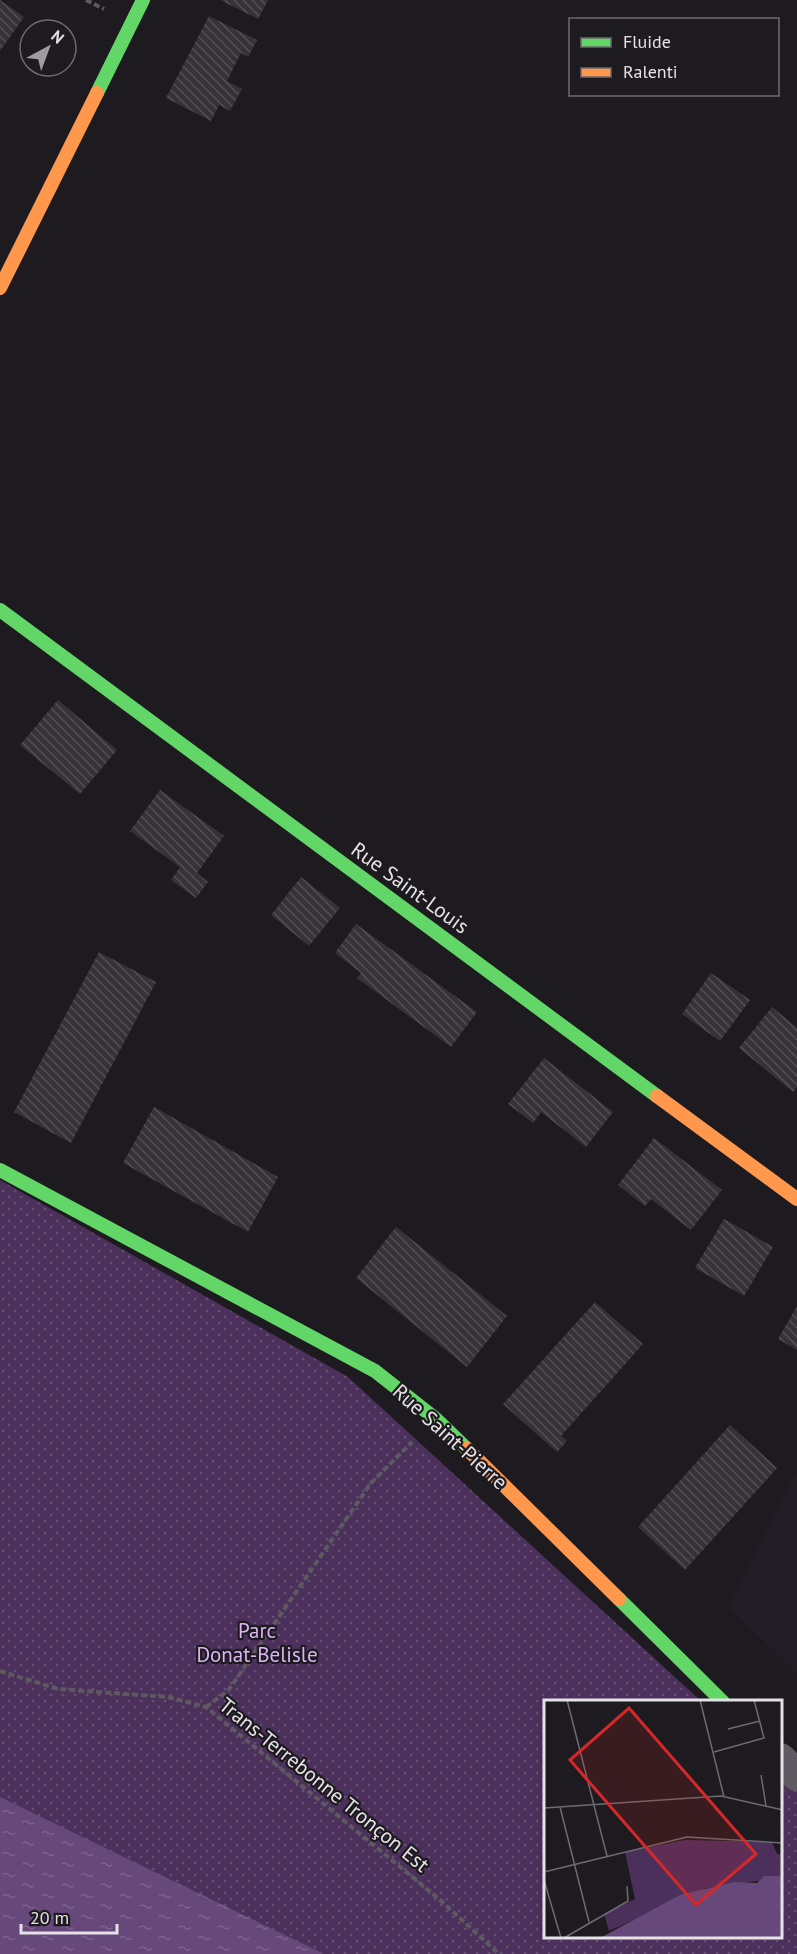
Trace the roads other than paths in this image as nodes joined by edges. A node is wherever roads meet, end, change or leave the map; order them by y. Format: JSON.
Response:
{"nodes":[{"id":1,"x":143,"y":0,"type":"edge"},
{"id":2,"x":0,"y":288,"type":"edge"},
{"id":3,"x":0,"y":610,"type":"edge"},
{"id":4,"x":0,"y":1170,"type":"edge"},
{"id":5,"x":797,"y":1199,"type":"edge"},
{"id":6,"x":721,"y":1700,"type":"edge"},
{"id":7,"x":782,"y":1761,"type":"edge"},
{"id":8,"x":797,"y":1775,"type":"edge"}],
"edges":[{"from":1,"to":2,"type":"street"},
{"from":3,"to":5,"type":"street","name":"Rue Saint-Louis"},
{"from":4,"to":6,"type":"street","name":"Rue Saint-Pierre"},
{"from":7,"to":8,"type":"street"}]}
